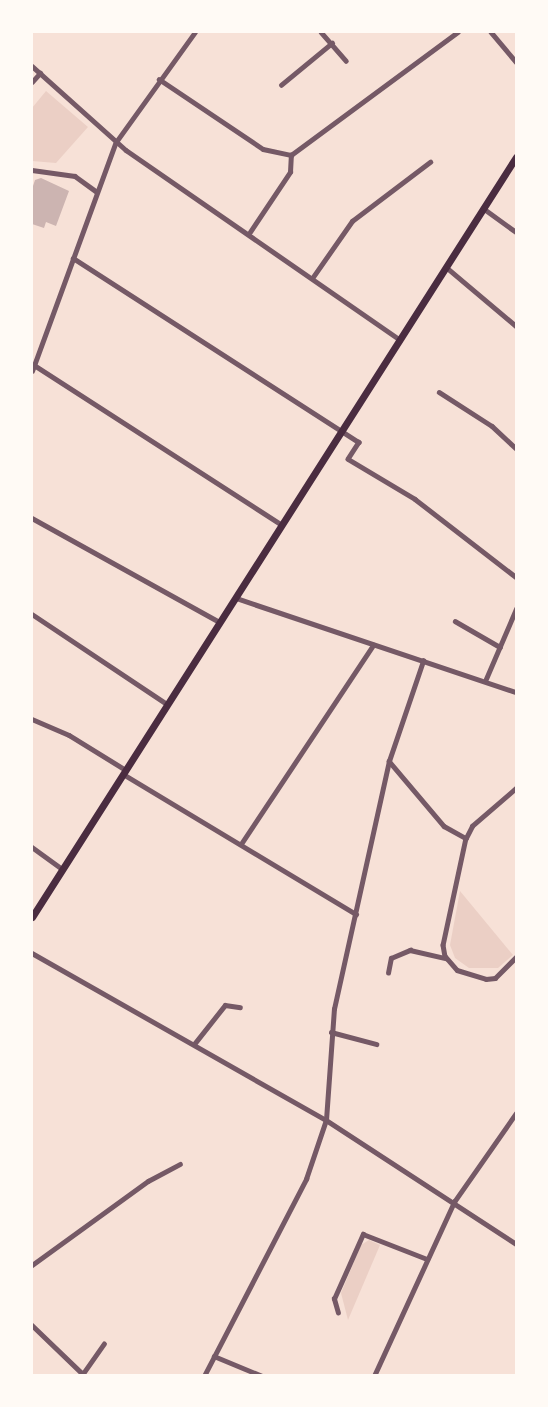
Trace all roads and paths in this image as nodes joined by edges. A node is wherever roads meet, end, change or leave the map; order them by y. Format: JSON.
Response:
{"nodes":[{"id":1,"x":195,"y":32,"type":"edge"},
{"id":2,"x":320,"y":32,"type":"edge"},
{"id":3,"x":458,"y":32,"type":"edge"},
{"id":4,"x":491,"y":32,"type":"edge"},
{"id":5,"x":332,"y":43,"type":"junction"},
{"id":6,"x":346,"y":61,"type":"dead end"},
{"id":7,"x":516,"y":62,"type":"edge"},
{"id":8,"x":32,"y":66,"type":"edge"},
{"id":9,"x":40,"y":73,"type":"junction"},
{"id":10,"x":159,"y":79,"type":"junction"},
{"id":11,"x":32,"y":82,"type":"edge"},
{"id":12,"x":281,"y":85,"type":"dead end"},
{"id":13,"x":116,"y":142,"type":"junction"},
{"id":14,"x":291,"y":155,"type":"junction"},
{"id":15,"x":516,"y":157,"type":"edge"},
{"id":16,"x":430,"y":162,"type":"dead end"},
{"id":17,"x":32,"y":170,"type":"edge"},
{"id":18,"x":97,"y":192,"type":"junction"},
{"id":19,"x":483,"y":207,"type":"junction"},
{"id":20,"x":250,"y":232,"type":"junction"},
{"id":21,"x":516,"y":232,"type":"edge"},
{"id":22,"x":73,"y":258,"type":"junction"},
{"id":23,"x":446,"y":267,"type":"junction"},
{"id":24,"x":313,"y":277,"type":"junction"},
{"id":25,"x":516,"y":327,"type":"edge"},
{"id":26,"x":400,"y":340,"type":"junction"},
{"id":27,"x":34,"y":364,"type":"junction"},
{"id":28,"x":32,"y":371,"type":"edge"},
{"id":29,"x":439,"y":393,"type":"dead end"},
{"id":30,"x":343,"y":432,"type":"junction"},
{"id":31,"x":516,"y":448,"type":"edge"},
{"id":32,"x":32,"y":518,"type":"edge"},
{"id":33,"x":283,"y":525,"type":"junction"},
{"id":34,"x":516,"y":577,"type":"edge"},
{"id":35,"x":235,"y":598,"type":"junction"},
{"id":36,"x":516,"y":609,"type":"edge"},
{"id":37,"x":32,"y":614,"type":"edge"},
{"id":38,"x":455,"y":621,"type":"dead end"},
{"id":39,"x":220,"y":622,"type":"junction"},
{"id":40,"x":373,"y":645,"type":"junction"},
{"id":41,"x":500,"y":647,"type":"junction"},
{"id":42,"x":423,"y":661,"type":"junction"},
{"id":43,"x":486,"y":679,"type":"junction"},
{"id":44,"x":516,"y":692,"type":"edge"},
{"id":45,"x":167,"y":704,"type":"junction"},
{"id":46,"x":32,"y":719,"type":"edge"},
{"id":47,"x":389,"y":761,"type":"junction"},
{"id":48,"x":125,"y":772,"type":"junction"},
{"id":49,"x":516,"y":788,"type":"edge"},
{"id":50,"x":466,"y":838,"type":"junction"},
{"id":51,"x":241,"y":844,"type":"junction"},
{"id":52,"x":32,"y":847,"type":"edge"},
{"id":53,"x":62,"y":869,"type":"junction"},
{"id":54,"x":356,"y":914,"type":"junction"},
{"id":55,"x":32,"y":917,"type":"edge"},
{"id":56,"x":32,"y":953,"type":"edge"},
{"id":57,"x":516,"y":957,"type":"edge"},
{"id":58,"x":447,"y":958,"type":"junction"},
{"id":59,"x":388,"y":973,"type":"dead end"},
{"id":60,"x":240,"y":1007,"type":"dead end"},
{"id":61,"x":331,"y":1032,"type":"junction"},
{"id":62,"x":195,"y":1043,"type":"junction"},
{"id":63,"x":376,"y":1044,"type":"dead end"},
{"id":64,"x":516,"y":1113,"type":"edge"},
{"id":65,"x":326,"y":1120,"type":"junction"},
{"id":66,"x":180,"y":1164,"type":"dead end"},
{"id":67,"x":454,"y":1202,"type":"junction"},
{"id":68,"x":516,"y":1244,"type":"edge"},
{"id":69,"x":427,"y":1259,"type":"junction"},
{"id":70,"x":32,"y":1265,"type":"edge"},
{"id":71,"x":338,"y":1313,"type":"dead end"},
{"id":72,"x":32,"y":1325,"type":"edge"},
{"id":73,"x":104,"y":1344,"type":"dead end"},
{"id":74,"x":214,"y":1356,"type":"junction"},
{"id":75,"x":83,"y":1375,"type":"edge"},
{"id":76,"x":204,"y":1376,"type":"edge"},
{"id":77,"x":262,"y":1376,"type":"edge"},
{"id":78,"x":374,"y":1376,"type":"edge"}],
"edges":[{"from":1,"to":10,"type":"street"},
{"from":2,"to":5,"type":"street"},
{"from":3,"to":14,"type":"street"},
{"from":4,"to":7,"type":"street"},
{"from":5,"to":6,"type":"street"},
{"from":5,"to":12,"type":"street"},
{"from":8,"to":9,"type":"street"},
{"from":9,"to":11,"type":"street"},
{"from":9,"to":13,"type":"street"},
{"from":10,"to":13,"type":"street"},
{"from":10,"to":14,"type":"street"},
{"from":13,"to":18,"type":"street"},
{"from":13,"to":20,"type":"street"},
{"from":14,"to":20,"type":"street"},
{"from":15,"to":19,"type":"main road"},
{"from":16,"to":24,"type":"street"},
{"from":17,"to":18,"type":"street"},
{"from":18,"to":22,"type":"street"},
{"from":19,"to":21,"type":"street"},
{"from":19,"to":23,"type":"main road"},
{"from":20,"to":24,"type":"street"},
{"from":22,"to":27,"type":"street"},
{"from":22,"to":30,"type":"street"},
{"from":23,"to":25,"type":"street"},
{"from":23,"to":26,"type":"main road"},
{"from":24,"to":26,"type":"street"},
{"from":26,"to":30,"type":"main road"},
{"from":27,"to":28,"type":"street"},
{"from":27,"to":33,"type":"street"},
{"from":29,"to":31,"type":"street"},
{"from":30,"to":33,"type":"main road"},
{"from":30,"to":34,"type":"street"},
{"from":32,"to":39,"type":"street"},
{"from":33,"to":35,"type":"main road"},
{"from":35,"to":39,"type":"main road"},
{"from":35,"to":40,"type":"street"},
{"from":36,"to":41,"type":"street"},
{"from":37,"to":45,"type":"street"},
{"from":38,"to":41,"type":"street"},
{"from":39,"to":45,"type":"main road"},
{"from":40,"to":42,"type":"street"},
{"from":40,"to":51,"type":"street"},
{"from":41,"to":43,"type":"street"},
{"from":42,"to":43,"type":"street"},
{"from":42,"to":47,"type":"street"},
{"from":43,"to":44,"type":"street"},
{"from":45,"to":48,"type":"main road"},
{"from":46,"to":48,"type":"street"},
{"from":47,"to":50,"type":"street"},
{"from":47,"to":54,"type":"street"},
{"from":48,"to":51,"type":"street"},
{"from":48,"to":53,"type":"main road"},
{"from":49,"to":50,"type":"street"},
{"from":50,"to":58,"type":"street"},
{"from":51,"to":54,"type":"street"},
{"from":52,"to":53,"type":"street"},
{"from":53,"to":55,"type":"main road"},
{"from":54,"to":61,"type":"street"},
{"from":56,"to":62,"type":"street"},
{"from":57,"to":58,"type":"street"},
{"from":58,"to":59,"type":"street"},
{"from":60,"to":62,"type":"street"},
{"from":61,"to":63,"type":"street"},
{"from":61,"to":65,"type":"street"},
{"from":62,"to":65,"type":"street"},
{"from":64,"to":67,"type":"street"},
{"from":65,"to":67,"type":"street"},
{"from":65,"to":74,"type":"street"},
{"from":66,"to":70,"type":"street"},
{"from":67,"to":68,"type":"street"},
{"from":67,"to":69,"type":"street"},
{"from":69,"to":71,"type":"street"},
{"from":69,"to":78,"type":"street"},
{"from":72,"to":75,"type":"street"},
{"from":73,"to":75,"type":"street"},
{"from":74,"to":76,"type":"street"},
{"from":74,"to":77,"type":"street"}]}
